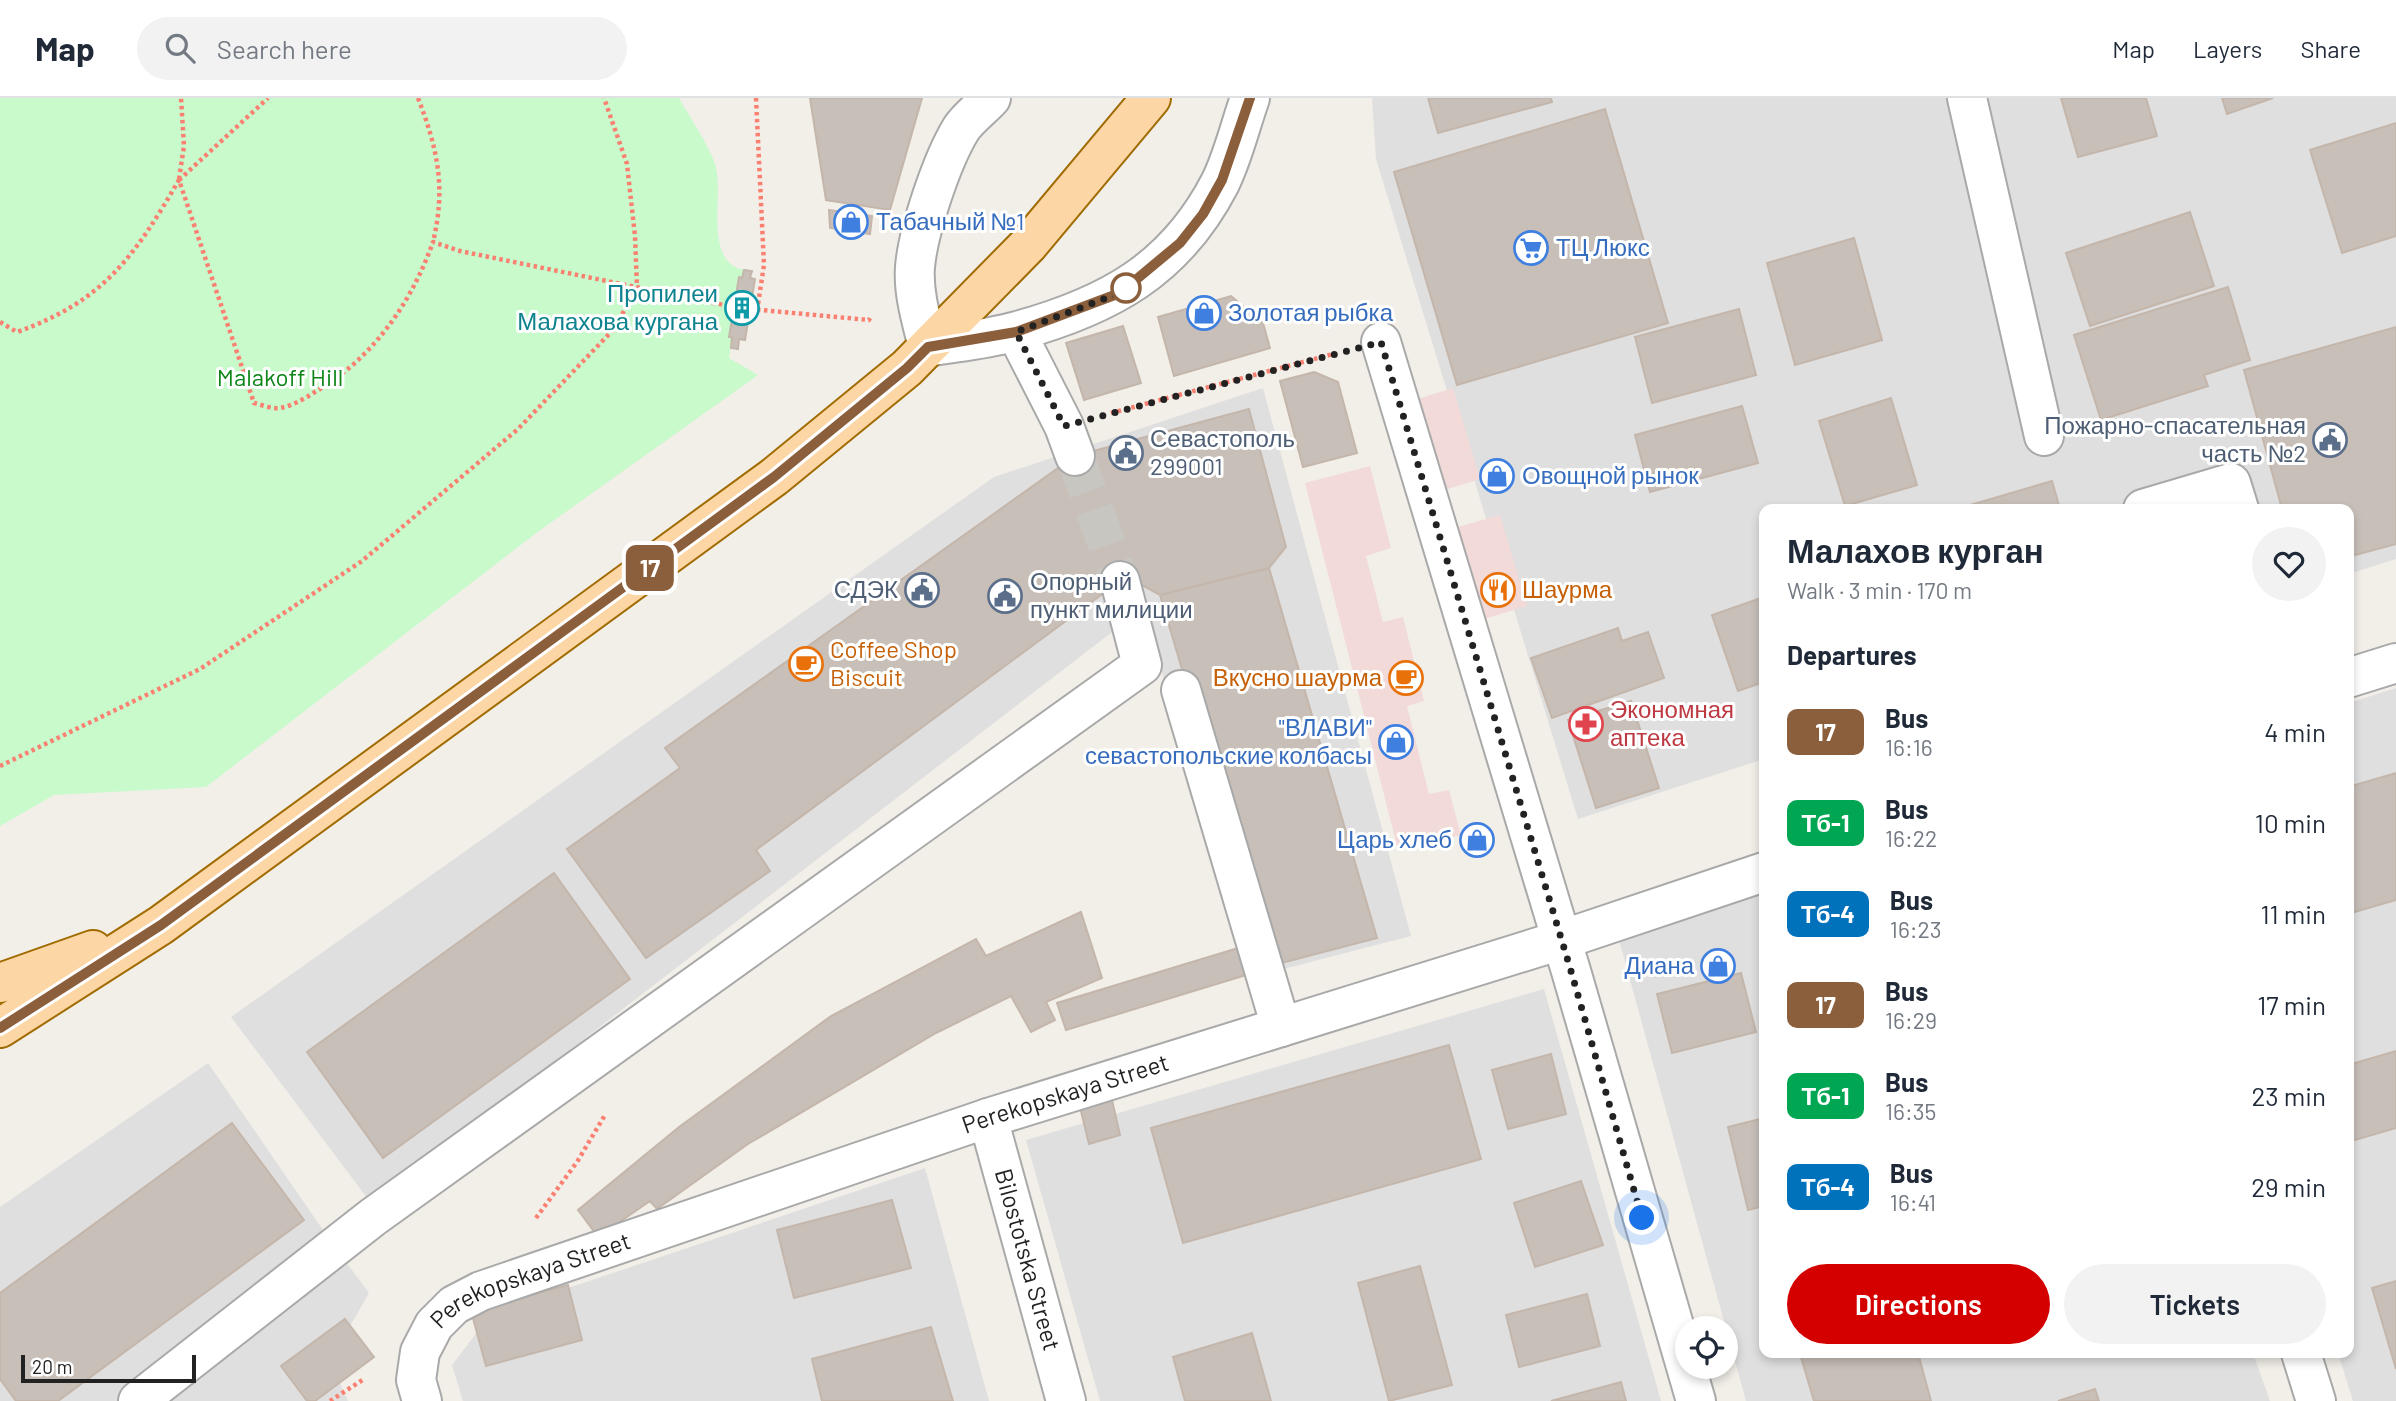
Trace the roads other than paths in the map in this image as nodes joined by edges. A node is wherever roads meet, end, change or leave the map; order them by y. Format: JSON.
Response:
{"nodes":[{"id":1,"x":991,"y":98,"type":"edge"},
{"id":2,"x":1151,"y":98,"type":"edge"},
{"id":3,"x":1250,"y":98,"type":"edge"},
{"id":4,"x":1967,"y":98,"type":"edge"},
{"id":5,"x":1016,"y":332,"type":"junction"},
{"id":6,"x":1381,"y":342,"type":"road end"},
{"id":7,"x":928,"y":347,"type":"junction"},
{"id":8,"x":2045,"y":436,"type":"dead end"},
{"id":9,"x":1069,"y":441,"type":"tunnel mouth"},
{"id":10,"x":2161,"y":504,"type":"edge"},
{"id":11,"x":2237,"y":504,"type":"edge"},
{"id":12,"x":1120,"y":581,"type":"tunnel mouth"},
{"id":13,"x":2396,"y":663,"type":"edge"},
{"id":14,"x":2354,"y":676,"type":"edge"},
{"id":15,"x":1181,"y":690,"type":"dead end"},
{"id":16,"x":1759,"y":874,"type":"edge"},
{"id":17,"x":161,"y":925,"type":"junction"},
{"id":18,"x":1561,"y":940,"type":"junction"},
{"id":19,"x":0,"y":984,"type":"edge"},
{"id":20,"x":1281,"y":1027,"type":"junction"},
{"id":21,"x":0,"y":1028,"type":"edge"},
{"id":22,"x":988,"y":1118,"type":"junction"},
{"id":23,"x":2303,"y":1358,"type":"edge"},
{"id":24,"x":419,"y":1391,"type":"edge"},
{"id":25,"x":138,"y":1401,"type":"edge"},
{"id":26,"x":1066,"y":1401,"type":"edge"},
{"id":27,"x":1696,"y":1401,"type":"edge"},
{"id":28,"x":2316,"y":1401,"type":"edge"}],
"edges":[{"from":1,"to":7,"type":"street"},
{"from":2,"to":7,"type":"main road"},
{"from":3,"to":5,"type":"street"},
{"from":4,"to":8,"type":"street"},
{"from":5,"to":7,"type":"street"},
{"from":5,"to":9,"type":"street"},
{"from":6,"to":18,"type":"street"},
{"from":7,"to":17,"type":"main road"},
{"from":10,"to":11,"type":"street"},
{"from":12,"to":25,"type":"street"},
{"from":13,"to":14,"type":"street"},
{"from":15,"to":20,"type":"street"},
{"from":16,"to":18,"type":"street","name":"Perekopskaya Street"},
{"from":17,"to":19,"type":"main road"},
{"from":17,"to":21,"type":"main road"},
{"from":18,"to":20,"type":"street","name":"Perekopskaya Street"},
{"from":18,"to":27,"type":"street"},
{"from":20,"to":22,"type":"street","name":"Perekopskaya Street"},
{"from":22,"to":24,"type":"street","name":"Perekopskaya Street"},
{"from":22,"to":26,"type":"street","name":"Bilostotska Street"},
{"from":23,"to":28,"type":"street"}]}
